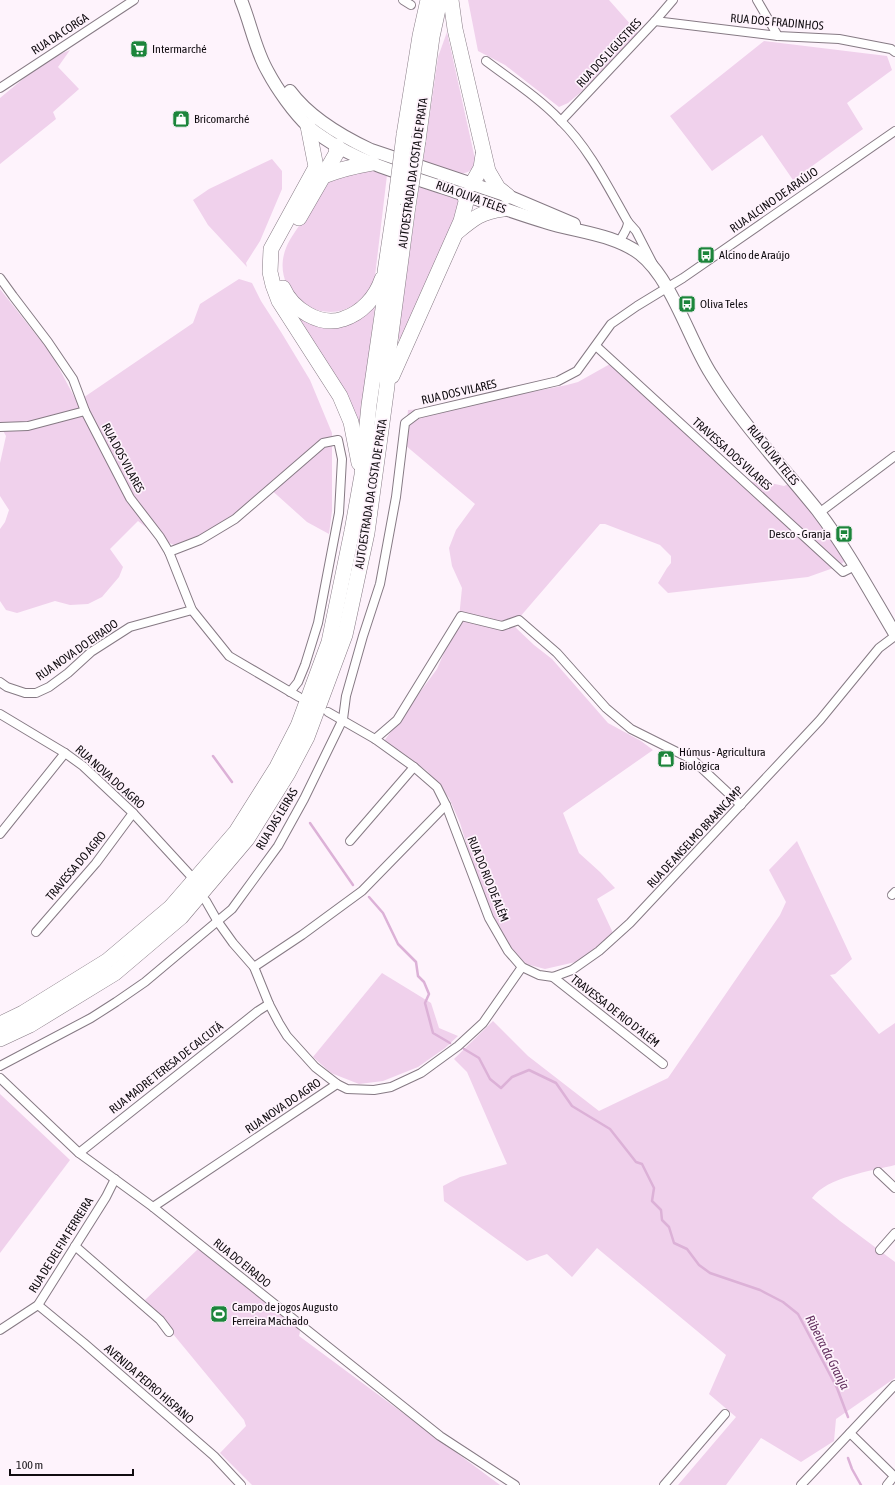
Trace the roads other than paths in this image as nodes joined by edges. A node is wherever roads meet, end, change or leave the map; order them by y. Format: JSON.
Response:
{"nodes":[{"id":1,"x":134,"y":0,"type":"edge"},
{"id":2,"x":241,"y":0,"type":"edge"},
{"id":3,"x":403,"y":0,"type":"edge"},
{"id":4,"x":428,"y":0,"type":"edge"},
{"id":5,"x":440,"y":0,"type":"edge"},
{"id":6,"x":451,"y":0,"type":"edge"},
{"id":7,"x":673,"y":0,"type":"edge"},
{"id":8,"x":757,"y":0,"type":"edge"},
{"id":9,"x":411,"y":5,"type":"dead end"},
{"id":10,"x":248,"y":16,"type":"junction"},
{"id":11,"x":655,"y":21,"type":"junction"},
{"id":12,"x":778,"y":36,"type":"junction"},
{"id":13,"x":895,"y":52,"type":"edge"},
{"id":14,"x":486,"y":61,"type":"dead end"},
{"id":15,"x":0,"y":88,"type":"edge"},
{"id":16,"x":561,"y":120,"type":"junction"},
{"id":17,"x":308,"y":126,"type":"junction"},
{"id":18,"x":333,"y":130,"type":"junction"},
{"id":19,"x":895,"y":131,"type":"edge"},
{"id":20,"x":354,"y":142,"type":"junction"},
{"id":21,"x":337,"y":146,"type":"junction"},
{"id":22,"x":484,"y":153,"type":"junction"},
{"id":23,"x":372,"y":163,"type":"junction"},
{"id":24,"x":320,"y":172,"type":"junction"},
{"id":25,"x":466,"y":189,"type":"junction"},
{"id":26,"x":402,"y":202,"type":"junction"},
{"id":27,"x":505,"y":202,"type":"junction"},
{"id":28,"x":631,"y":225,"type":"junction"},
{"id":29,"x":455,"y":234,"type":"junction"},
{"id":30,"x":623,"y":244,"type":"junction"},
{"id":31,"x":385,"y":272,"type":"junction"},
{"id":32,"x":657,"y":273,"type":"junction"},
{"id":33,"x":1,"y":277,"type":"edge"},
{"id":34,"x":666,"y":287,"type":"junction"},
{"id":35,"x":596,"y":346,"type":"junction"},
{"id":36,"x":387,"y":386,"type":"junction"},
{"id":37,"x":85,"y":411,"type":"junction"},
{"id":38,"x":0,"y":427,"type":"edge"},
{"id":39,"x":895,"y":456,"type":"edge"},
{"id":40,"x":362,"y":475,"type":"junction"},
{"id":41,"x":819,"y":513,"type":"junction"},
{"id":42,"x":169,"y":552,"type":"junction"},
{"id":43,"x":855,"y":566,"type":"junction"},
{"id":44,"x":192,"y":610,"type":"junction"},
{"id":45,"x":895,"y":635,"type":"edge"},
{"id":46,"x":0,"y":682,"type":"edge"},
{"id":47,"x":290,"y":692,"type":"junction"},
{"id":48,"x":300,"y":697,"type":"dead end"},
{"id":49,"x":328,"y":712,"type":"dead end"},
{"id":50,"x":0,"y":714,"type":"edge"},
{"id":51,"x":343,"y":720,"type":"junction"},
{"id":52,"x":376,"y":739,"type":"junction"},
{"id":53,"x":64,"y":753,"type":"junction"},
{"id":54,"x":414,"y":767,"type":"junction"},
{"id":55,"x":741,"y":805,"type":"junction"},
{"id":56,"x":446,"y":806,"type":"junction"},
{"id":57,"x":133,"y":813,"type":"junction"},
{"id":58,"x":0,"y":834,"type":"edge"},
{"id":59,"x":350,"y":841,"type":"dead end"},
{"id":60,"x":190,"y":875,"type":"dead end"},
{"id":61,"x":206,"y":901,"type":"dead end"},
{"id":62,"x":218,"y":922,"type":"junction"},
{"id":63,"x":36,"y":932,"type":"dead end"},
{"id":64,"x":254,"y":967,"type":"junction"},
{"id":65,"x":522,"y":967,"type":"junction"},
{"id":66,"x":553,"y":977,"type":"junction"},
{"id":67,"x":269,"y":1004,"type":"junction"},
{"id":68,"x":0,"y":1024,"type":"edge"},
{"id":69,"x":0,"y":1039,"type":"edge"},
{"id":70,"x":663,"y":1064,"type":"dead end"},
{"id":71,"x":0,"y":1066,"type":"edge"},
{"id":72,"x":0,"y":1078,"type":"edge"},
{"id":73,"x":337,"y":1084,"type":"junction"},
{"id":74,"x":79,"y":1153,"type":"junction"},
{"id":75,"x":878,"y":1172,"type":"dead end"},
{"id":76,"x":115,"y":1179,"type":"junction"},
{"id":77,"x":895,"y":1188,"type":"edge"},
{"id":78,"x":153,"y":1207,"type":"junction"},
{"id":79,"x":895,"y":1233,"type":"edge"},
{"id":80,"x":75,"y":1246,"type":"junction"},
{"id":81,"x":880,"y":1250,"type":"dead end"},
{"id":82,"x":38,"y":1305,"type":"junction"},
{"id":83,"x":0,"y":1330,"type":"edge"},
{"id":84,"x":169,"y":1332,"type":"dead end"},
{"id":85,"x":895,"y":1385,"type":"edge"},
{"id":86,"x":725,"y":1414,"type":"dead end"},
{"id":87,"x":850,"y":1433,"type":"junction"},
{"id":88,"x":891,"y":1481,"type":"edge"},
{"id":89,"x":241,"y":1485,"type":"edge"},
{"id":90,"x":515,"y":1485,"type":"edge"},
{"id":91,"x":664,"y":1485,"type":"edge"},
{"id":92,"x":801,"y":1485,"type":"edge"}],
"edges":[{"from":1,"to":15,"type":"street","name":"RUA DA CORGA"},
{"from":2,"to":10,"type":"main road","name":"RUA OLIVA TELES"},
{"from":3,"to":9,"type":"street"},
{"from":4,"to":26,"type":"highway","name":"AUTOESTRADA DA COSTA DE PRATA","bridge":true},
{"from":5,"to":26,"type":"highway","name":"AUTOESTRADA DA COSTA DE PRATA","bridge":true},
{"from":6,"to":22,"type":"highway"},
{"from":7,"to":11,"type":"street","name":"RUA DOS LIGUSTRES"},
{"from":8,"to":12,"type":"street"},
{"from":10,"to":17,"type":"main road","name":"RUA OLIVA TELES"},
{"from":10,"to":18,"type":"main road","name":"RUA OLIVA TELES"},
{"from":11,"to":12,"type":"street","name":"RUA DOS FRADINHOS"},
{"from":11,"to":16,"type":"street","name":"RUA DOS LIGUSTRES"},
{"from":12,"to":13,"type":"street","name":"RUA DOS FRADINHOS"},
{"from":14,"to":16,"type":"street","name":"RUA OLIVA TELES"},
{"from":16,"to":28,"type":"street","name":"RUA OLIVA TELES"},
{"from":17,"to":21,"type":"main road","name":"RUA OLIVA TELES"},
{"from":17,"to":24,"type":"highway"},
{"from":18,"to":20,"type":"main road","name":"RUA OLIVA TELES"},
{"from":18,"to":21,"type":"main road"},
{"from":19,"to":34,"type":"street","name":"RUA ALCINO DE ARAÚJO"},
{"from":20,"to":21,"type":"main road"},
{"from":20,"to":25,"type":"main road","name":"RUA OLIVA TELES"},
{"from":21,"to":23,"type":"main road","name":"RUA OLIVA TELES"},
{"from":21,"to":24,"type":"highway"},
{"from":22,"to":25,"type":"highway"},
{"from":22,"to":27,"type":"highway"},
{"from":23,"to":24,"type":"highway"},
{"from":23,"to":25,"type":"main road","name":"RUA OLIVA TELES"},
{"from":24,"to":31,"type":"highway"},
{"from":24,"to":40,"type":"highway"},
{"from":25,"to":27,"type":"main road","name":"RUA OLIVA TELES"},
{"from":25,"to":29,"type":"highway"},
{"from":26,"to":31,"type":"highway","name":"AUTOESTRADA DA COSTA DE PRATA"},
{"from":26,"to":36,"type":"highway","name":"AUTOESTRADA DA COSTA DE PRATA"},
{"from":27,"to":29,"type":"highway"},
{"from":27,"to":30,"type":"main road","name":"RUA OLIVA TELES"},
{"from":28,"to":30,"type":"street"},
{"from":28,"to":32,"type":"street","name":"RUA OLIVA TELES"},
{"from":29,"to":36,"type":"highway"},
{"from":30,"to":32,"type":"main road","name":"RUA OLIVA TELES"},
{"from":31,"to":40,"type":"highway","name":"AUTOESTRADA DA COSTA DE PRATA"},
{"from":32,"to":34,"type":"main road","name":"RUA OLIVA TELES"},
{"from":33,"to":37,"type":"street","name":"RUA DOS VILARES"},
{"from":34,"to":35,"type":"street","name":"RUA DOS VILARES"},
{"from":34,"to":41,"type":"main road","name":"RUA OLIVA TELES"},
{"from":35,"to":43,"type":"street","name":"TRAVESSA DOS VILARES"},
{"from":35,"to":51,"type":"street","name":"RUA DOS VILARES"},
{"from":36,"to":69,"type":"highway","name":"AUTOESTRADA DA COSTA DE PRATA"},
{"from":37,"to":38,"type":"street"},
{"from":37,"to":42,"type":"street","name":"RUA DOS VILARES"},
{"from":39,"to":41,"type":"street"},
{"from":40,"to":68,"type":"highway","name":"AUTOESTRADA DA COSTA DE PRATA"},
{"from":41,"to":43,"type":"main road","name":"RUA OLIVA TELES"},
{"from":42,"to":44,"type":"street"},
{"from":42,"to":47,"type":"street"},
{"from":43,"to":45,"type":"main road","name":"RUA OLIVA TELES"},
{"from":44,"to":46,"type":"street","name":"RUA NOVA DO EIRADO"},
{"from":44,"to":47,"type":"street"},
{"from":45,"to":55,"type":"street","name":"RUA DE ANSELMO BRAANCAMP"},
{"from":47,"to":48,"type":"street"},
{"from":49,"to":51,"type":"street","name":"RUA DO RIO DE ALÉM"},
{"from":50,"to":53,"type":"street","name":"RUA NOVA DO AGRO"},
{"from":51,"to":52,"type":"street","name":"RUA DO RIO DE ALÉM"},
{"from":51,"to":62,"type":"street","name":"RUA DAS LEIRAS"},
{"from":52,"to":54,"type":"street","name":"RUA DO RIO DE ALÉM"},
{"from":52,"to":55,"type":"street"},
{"from":53,"to":57,"type":"street","name":"RUA NOVA DO AGRO"},
{"from":53,"to":58,"type":"street"},
{"from":54,"to":56,"type":"street","name":"RUA DO RIO DE ALÉM"},
{"from":54,"to":59,"type":"street"},
{"from":55,"to":66,"type":"street","name":"RUA DE ANSELMO BRAANCAMP"},
{"from":56,"to":64,"type":"street"},
{"from":56,"to":65,"type":"street","name":"RUA DO RIO DE ALÉM"},
{"from":57,"to":60,"type":"street","name":"RUA NOVA DO AGRO"},
{"from":57,"to":63,"type":"street","name":"TRAVESSA DO AGRO"},
{"from":61,"to":62,"type":"street","name":"RUA NOVA DO AGRO"},
{"from":62,"to":64,"type":"street","name":"RUA NOVA DO AGRO"},
{"from":62,"to":71,"type":"street","name":"RUA DAS LEIRAS"},
{"from":64,"to":67,"type":"street","name":"RUA NOVA DO AGRO"},
{"from":65,"to":66,"type":"street"},
{"from":65,"to":73,"type":"street"},
{"from":66,"to":70,"type":"street","name":"TRAVESSA DE RIO D´ALÉM"},
{"from":67,"to":73,"type":"street","name":"RUA NOVA DO AGRO"},
{"from":67,"to":74,"type":"street","name":"RUA MADRE TERESA DE CALCUTÁ"},
{"from":72,"to":74,"type":"street","name":"RUA DO EIRADO"},
{"from":73,"to":78,"type":"street","name":"RUA NOVA DO AGRO"},
{"from":74,"to":76,"type":"street","name":"RUA DO EIRADO"},
{"from":75,"to":77,"type":"street"},
{"from":76,"to":78,"type":"street","name":"RUA DO EIRADO"},
{"from":76,"to":80,"type":"street","name":"RUA DE DELFIM FERREIRA"},
{"from":78,"to":90,"type":"street","name":"RUA DO EIRADO"},
{"from":79,"to":81,"type":"street"},
{"from":80,"to":82,"type":"street","name":"RUA DE DELFIM FERREIRA"},
{"from":80,"to":84,"type":"street"},
{"from":82,"to":83,"type":"street","name":"RUA DE DELFIM FERREIRA"},
{"from":82,"to":89,"type":"street","name":"AVENIDA PEDRO HISPANO"},
{"from":85,"to":87,"type":"street"},
{"from":86,"to":91,"type":"street"},
{"from":87,"to":88,"type":"street"},
{"from":87,"to":92,"type":"street"}]}
